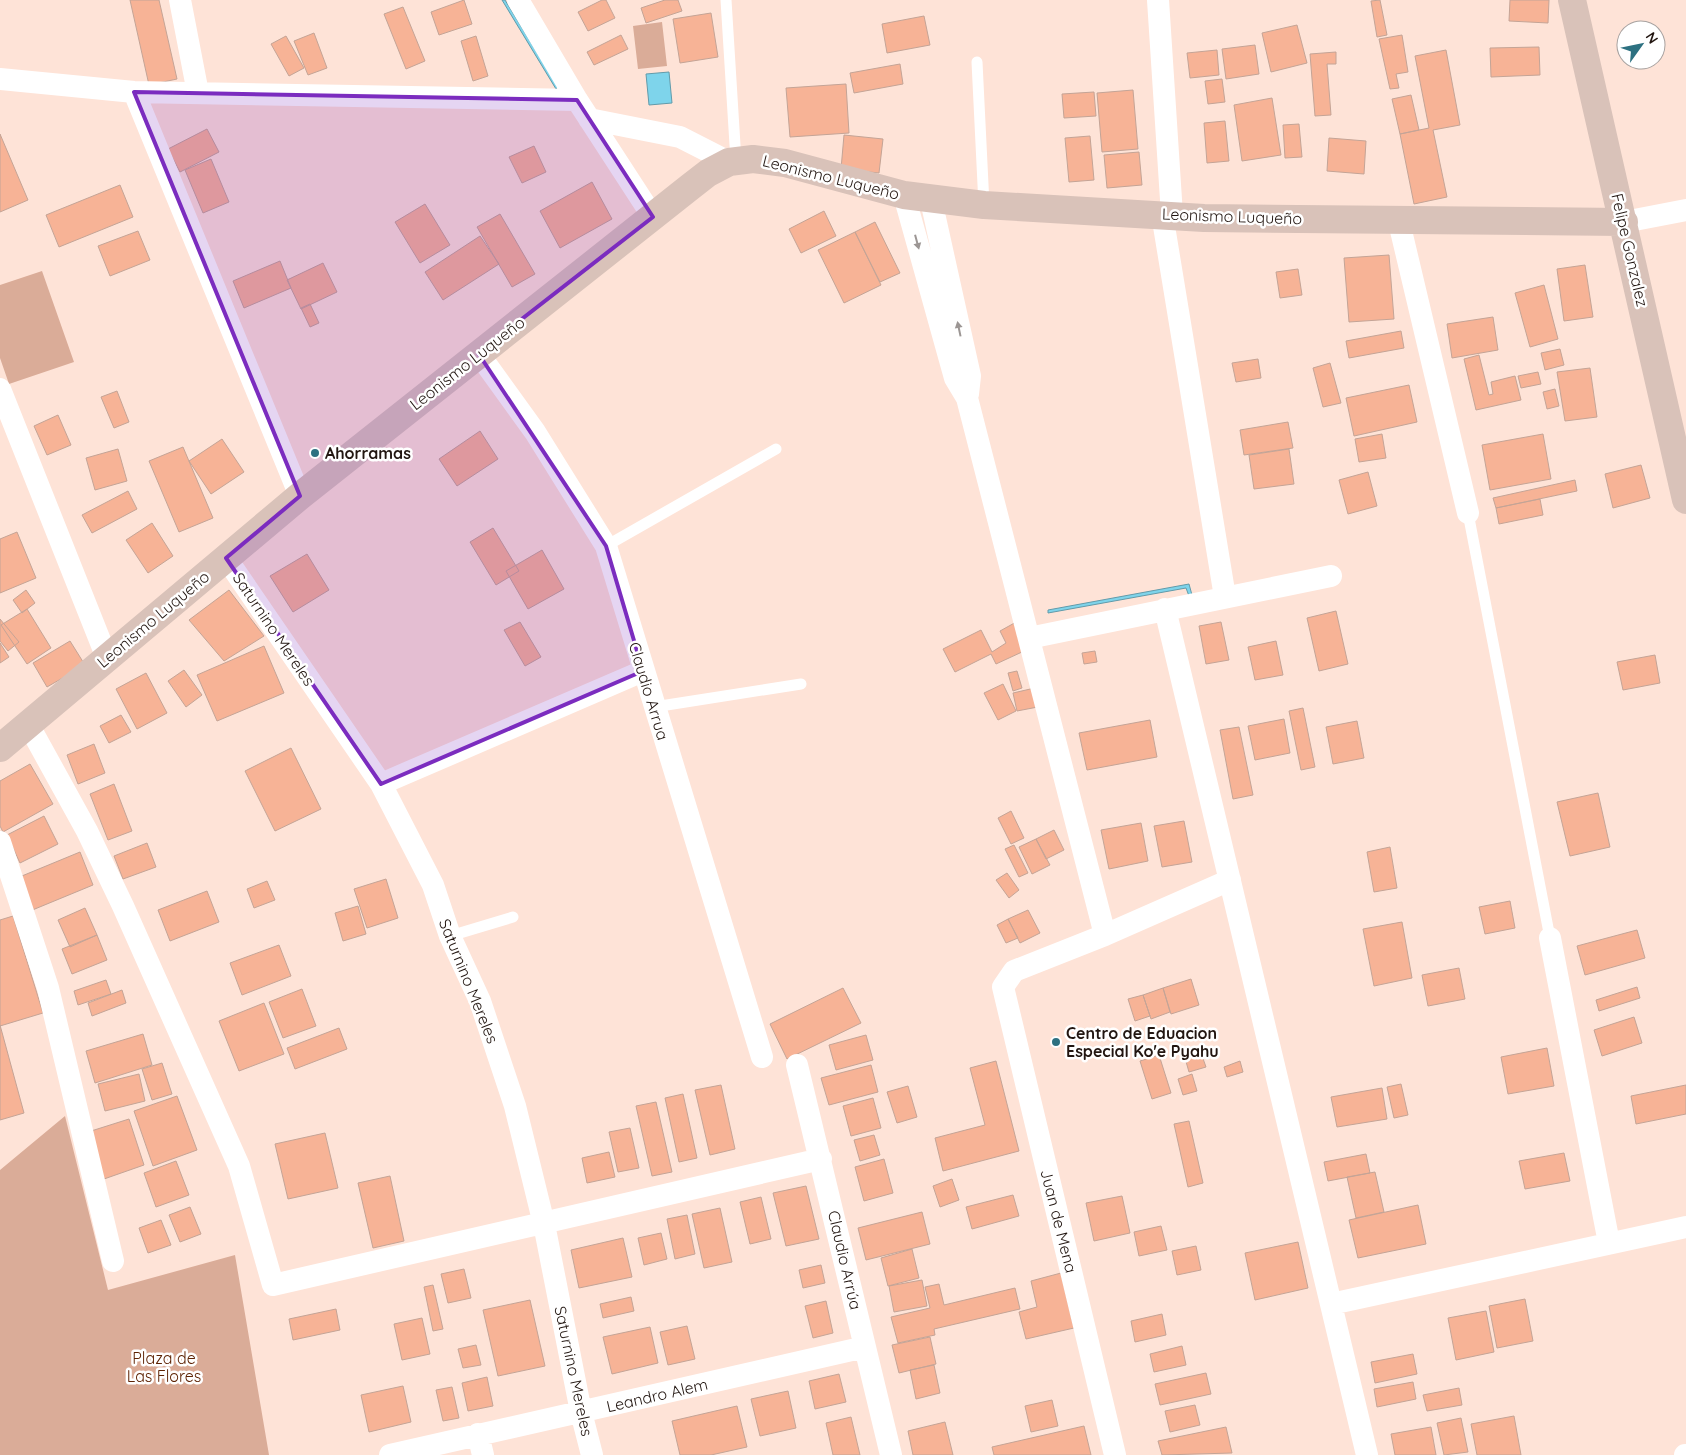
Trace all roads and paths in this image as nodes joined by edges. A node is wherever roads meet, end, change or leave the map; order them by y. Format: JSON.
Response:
{"nodes":[{"id":1,"x":180,"y":0,"type":"edge"},
{"id":2,"x":518,"y":0,"type":"edge"},
{"id":3,"x":726,"y":0,"type":"edge"},
{"id":4,"x":1158,"y":0,"type":"edge"},
{"id":5,"x":1572,"y":0,"type":"edge"},
{"id":6,"x":977,"y":62,"type":"dead end"},
{"id":7,"x":0,"y":79,"type":"edge"},
{"id":8,"x":134,"y":92,"type":"junction"},
{"id":9,"x":198,"y":93,"type":"junction"},
{"id":10,"x":577,"y":100,"type":"junction"},
{"id":11,"x":589,"y":119,"type":"junction"},
{"id":12,"x":732,"y":161,"type":"junction"},
{"id":13,"x":904,"y":195,"type":"junction"},
{"id":14,"x":931,"y":200,"type":"junction"},
{"id":15,"x":984,"y":205,"type":"junction"},
{"id":16,"x":1686,"y":210,"type":"edge"},
{"id":17,"x":1167,"y":215,"type":"junction"},
{"id":18,"x":653,"y":217,"type":"junction"},
{"id":19,"x":1398,"y":218,"type":"junction"},
{"id":20,"x":1624,"y":222,"type":"junction"},
{"id":21,"x":478,"y":353,"type":"junction"},
{"id":22,"x":0,"y":389,"type":"edge"},
{"id":23,"x":967,"y":398,"type":"junction"},
{"id":24,"x":776,"y":449,"type":"dead end"},
{"id":25,"x":300,"y":496,"type":"junction"},
{"id":26,"x":1686,"y":500,"type":"edge"},
{"id":27,"x":1468,"y":512,"type":"joint"},
{"id":28,"x":606,"y":546,"type":"junction"},
{"id":29,"x":226,"y":558,"type":"junction"},
{"id":30,"x":1331,"y":576,"type":"dead end"},
{"id":31,"x":1225,"y":596,"type":"junction"},
{"id":32,"x":1165,"y":609,"type":"junction"},
{"id":33,"x":1029,"y":638,"type":"junction"},
{"id":34,"x":107,"y":658,"type":"junction"},
{"id":35,"x":643,"y":671,"type":"junction"},
{"id":36,"x":801,"y":684,"type":"dead end"},
{"id":37,"x":654,"y":707,"type":"junction"},
{"id":38,"x":28,"y":724,"type":"junction"},
{"id":39,"x":0,"y":748,"type":"edge"},
{"id":40,"x":381,"y":784,"type":"junction"},
{"id":41,"x":0,"y":842,"type":"edge"},
{"id":42,"x":1230,"y":880,"type":"junction"},
{"id":43,"x":512,"y":917,"type":"dead end"},
{"id":44,"x":1105,"y":935,"type":"junction"},
{"id":45,"x":450,"y":936,"type":"junction"},
{"id":46,"x":1550,"y":938,"type":"joint"},
{"id":47,"x":762,"y":1057,"type":"dead end"},
{"id":48,"x":797,"y":1065,"type":"dead end"},
{"id":49,"x":821,"y":1159,"type":"junction"},
{"id":50,"x":544,"y":1224,"type":"junction"},
{"id":51,"x":1686,"y":1226,"type":"edge"},
{"id":52,"x":1610,"y":1243,"type":"junction"},
{"id":53,"x":113,"y":1261,"type":"dead end"},
{"id":54,"x":1331,"y":1304,"type":"junction"},
{"id":55,"x":865,"y":1347,"type":"junction"},
{"id":56,"x":581,"y":1412,"type":"junction"},
{"id":57,"x":481,"y":1445,"type":"edge"},
{"id":58,"x":390,"y":1455,"type":"edge"},
{"id":59,"x":592,"y":1455,"type":"edge"},
{"id":60,"x":891,"y":1455,"type":"edge"},
{"id":61,"x":1116,"y":1455,"type":"edge"},
{"id":62,"x":1367,"y":1455,"type":"edge"}],
"edges":[{"from":1,"to":9,"type":"street"},
{"from":2,"to":10,"type":"street"},
{"from":3,"to":12,"type":"lane"},
{"from":4,"to":17,"type":"street"},
{"from":5,"to":20,"type":"street","name":"Felipe Gonzalez"},
{"from":6,"to":15,"type":"lane"},
{"from":7,"to":8,"type":"street"},
{"from":8,"to":9,"type":"street"},
{"from":8,"to":25,"type":"street"},
{"from":9,"to":10,"type":"street"},
{"from":10,"to":11,"type":"street"},
{"from":11,"to":12,"type":"street"},
{"from":11,"to":18,"type":"street"},
{"from":12,"to":13,"type":"street","name":"Leonismo Luqueño"},
{"from":12,"to":18,"type":"street","name":"Leonismo Luqueño"},
{"from":13,"to":14,"type":"street","name":"Leonismo Luqueño"},
{"from":13,"to":23,"type":"street","one_way":true},
{"from":14,"to":15,"type":"street","name":"Leonismo Luqueño"},
{"from":23,"to":14,"type":"street","one_way":true},
{"from":15,"to":17,"type":"street","name":"Leonismo Luqueño"},
{"from":16,"to":20,"type":"street","name":"Leonismo Luqueño"},
{"from":17,"to":19,"type":"street","name":"Leonismo Luqueño"},
{"from":17,"to":31,"type":"street"},
{"from":18,"to":21,"type":"street","name":"Leonismo Luqueño"},
{"from":19,"to":20,"type":"street","name":"Leonismo Luqueño"},
{"from":19,"to":27,"type":"street"},
{"from":20,"to":26,"type":"street","name":"Felipe Gonzalez"},
{"from":21,"to":25,"type":"street","name":"Leonismo Luqueño"},
{"from":21,"to":28,"type":"street","name":"Claudio Arrua"},
{"from":22,"to":34,"type":"street"},
{"from":23,"to":33,"type":"street"},
{"from":24,"to":28,"type":"lane"},
{"from":25,"to":29,"type":"street","name":"Leonismo Luqueño"},
{"from":27,"to":46,"type":"lane"},
{"from":28,"to":35,"type":"street","name":"Claudio Arrua"},
{"from":29,"to":34,"type":"street","name":"Leonismo Luqueño"},
{"from":29,"to":40,"type":"street","name":"Saturnino Mereles"},
{"from":30,"to":31,"type":"street"},
{"from":31,"to":32,"type":"street"},
{"from":32,"to":33,"type":"street"},
{"from":32,"to":42,"type":"street"},
{"from":33,"to":44,"type":"street"},
{"from":34,"to":38,"type":"street","name":"Leonismo Luqueño"},
{"from":35,"to":37,"type":"street","name":"Claudio Arrua"},
{"from":35,"to":40,"type":"street"},
{"from":36,"to":37,"type":"lane"},
{"from":37,"to":47,"type":"street","name":"Claudio Arrua"},
{"from":38,"to":39,"type":"street","name":"Leonismo Luqueño"},
{"from":38,"to":50,"type":"street"},
{"from":40,"to":45,"type":"street","name":"Saturnino Mereles"},
{"from":41,"to":53,"type":"street"},
{"from":42,"to":44,"type":"street"},
{"from":42,"to":54,"type":"street"},
{"from":43,"to":45,"type":"lane"},
{"from":44,"to":61,"type":"street","name":"Juan de Mena"},
{"from":45,"to":50,"type":"street","name":"Saturnino Mereles"},
{"from":46,"to":52,"type":"street"},
{"from":48,"to":49,"type":"street","name":"Claudio Arrúa"},
{"from":49,"to":50,"type":"street"},
{"from":49,"to":55,"type":"street","name":"Claudio Arrúa"},
{"from":50,"to":56,"type":"street","name":"Saturnino Mereles"},
{"from":51,"to":52,"type":"street"},
{"from":52,"to":54,"type":"street"},
{"from":54,"to":62,"type":"street"},
{"from":55,"to":56,"type":"street","name":"Leandro Alem"},
{"from":55,"to":60,"type":"street","name":"Claudio Arrúa"},
{"from":56,"to":57,"type":"street","name":"Leandro Alem"},
{"from":56,"to":59,"type":"street","name":"Saturnino Mereles"},
{"from":57,"to":58,"type":"street","name":"Leandro Alem"}]}
